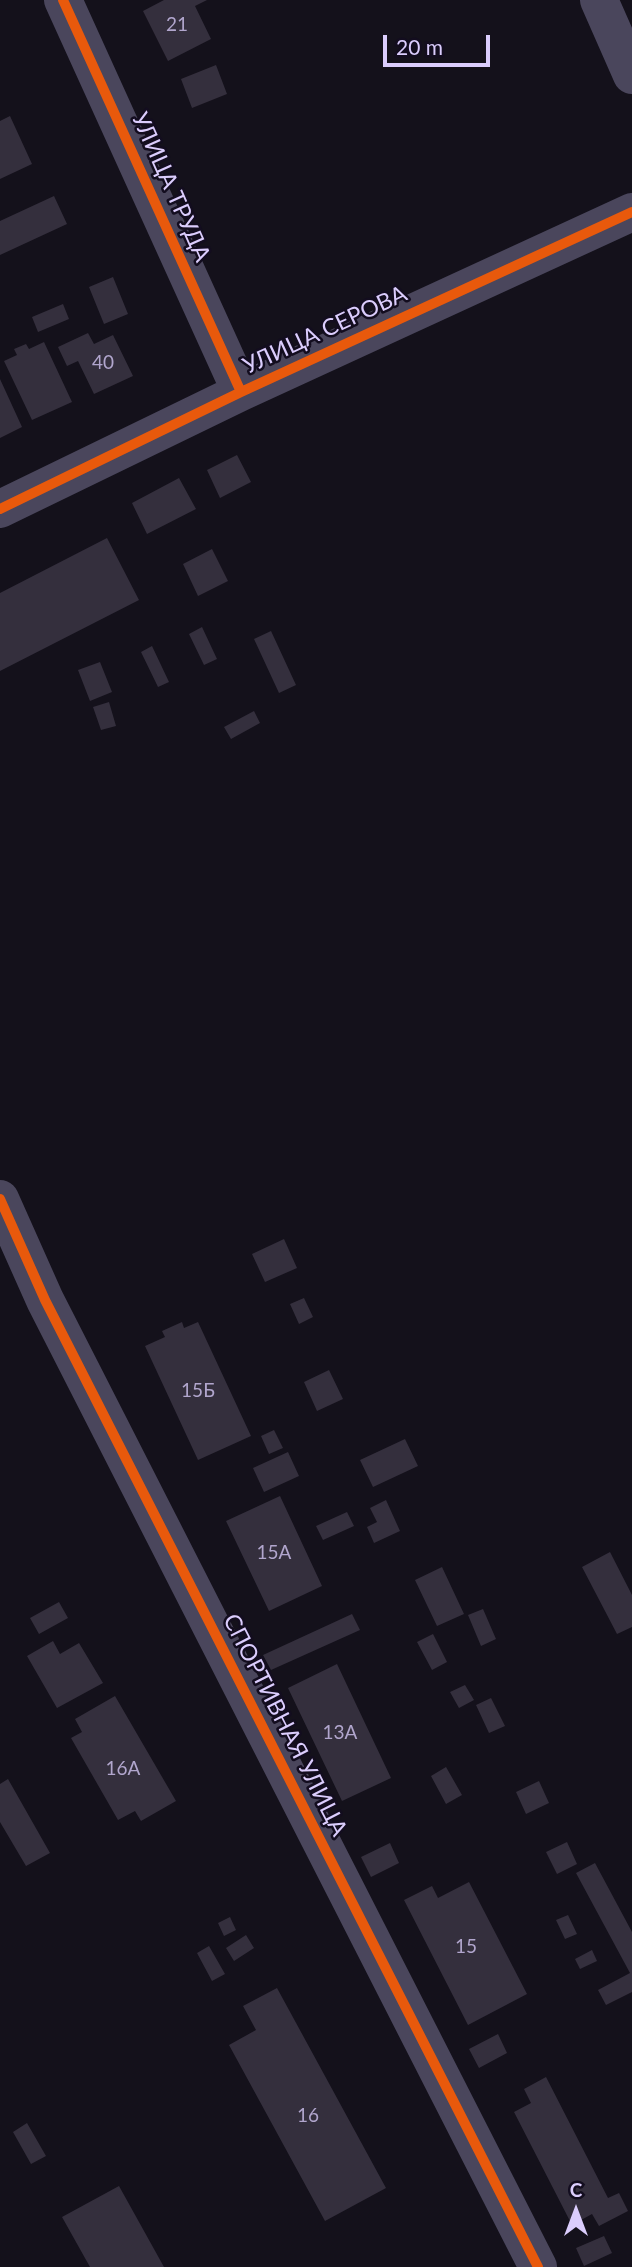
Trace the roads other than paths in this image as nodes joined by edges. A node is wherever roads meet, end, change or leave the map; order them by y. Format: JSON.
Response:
{"nodes":[{"id":1,"x":63,"y":0,"type":"edge"},
{"id":2,"x":599,"y":0,"type":"edge"},
{"id":3,"x":632,"y":75,"type":"edge"},
{"id":4,"x":632,"y":212,"type":"edge"},
{"id":5,"x":241,"y":392,"type":"junction"},
{"id":6,"x":0,"y":509,"type":"edge"},
{"id":7,"x":0,"y":1199,"type":"edge"},
{"id":8,"x":538,"y":2267,"type":"edge"}],
"edges":[{"from":1,"to":5,"type":"street","name":"УЛИЦА ТРУДА"},
{"from":2,"to":3,"type":"street"},
{"from":4,"to":5,"type":"street","name":"УЛИЦА СЕРОВА"},
{"from":5,"to":6,"type":"street","name":"УЛИЦА СЕРОВА"},
{"from":7,"to":8,"type":"street","name":"СПОРТИВНАЯ УЛИЦА"}]}
